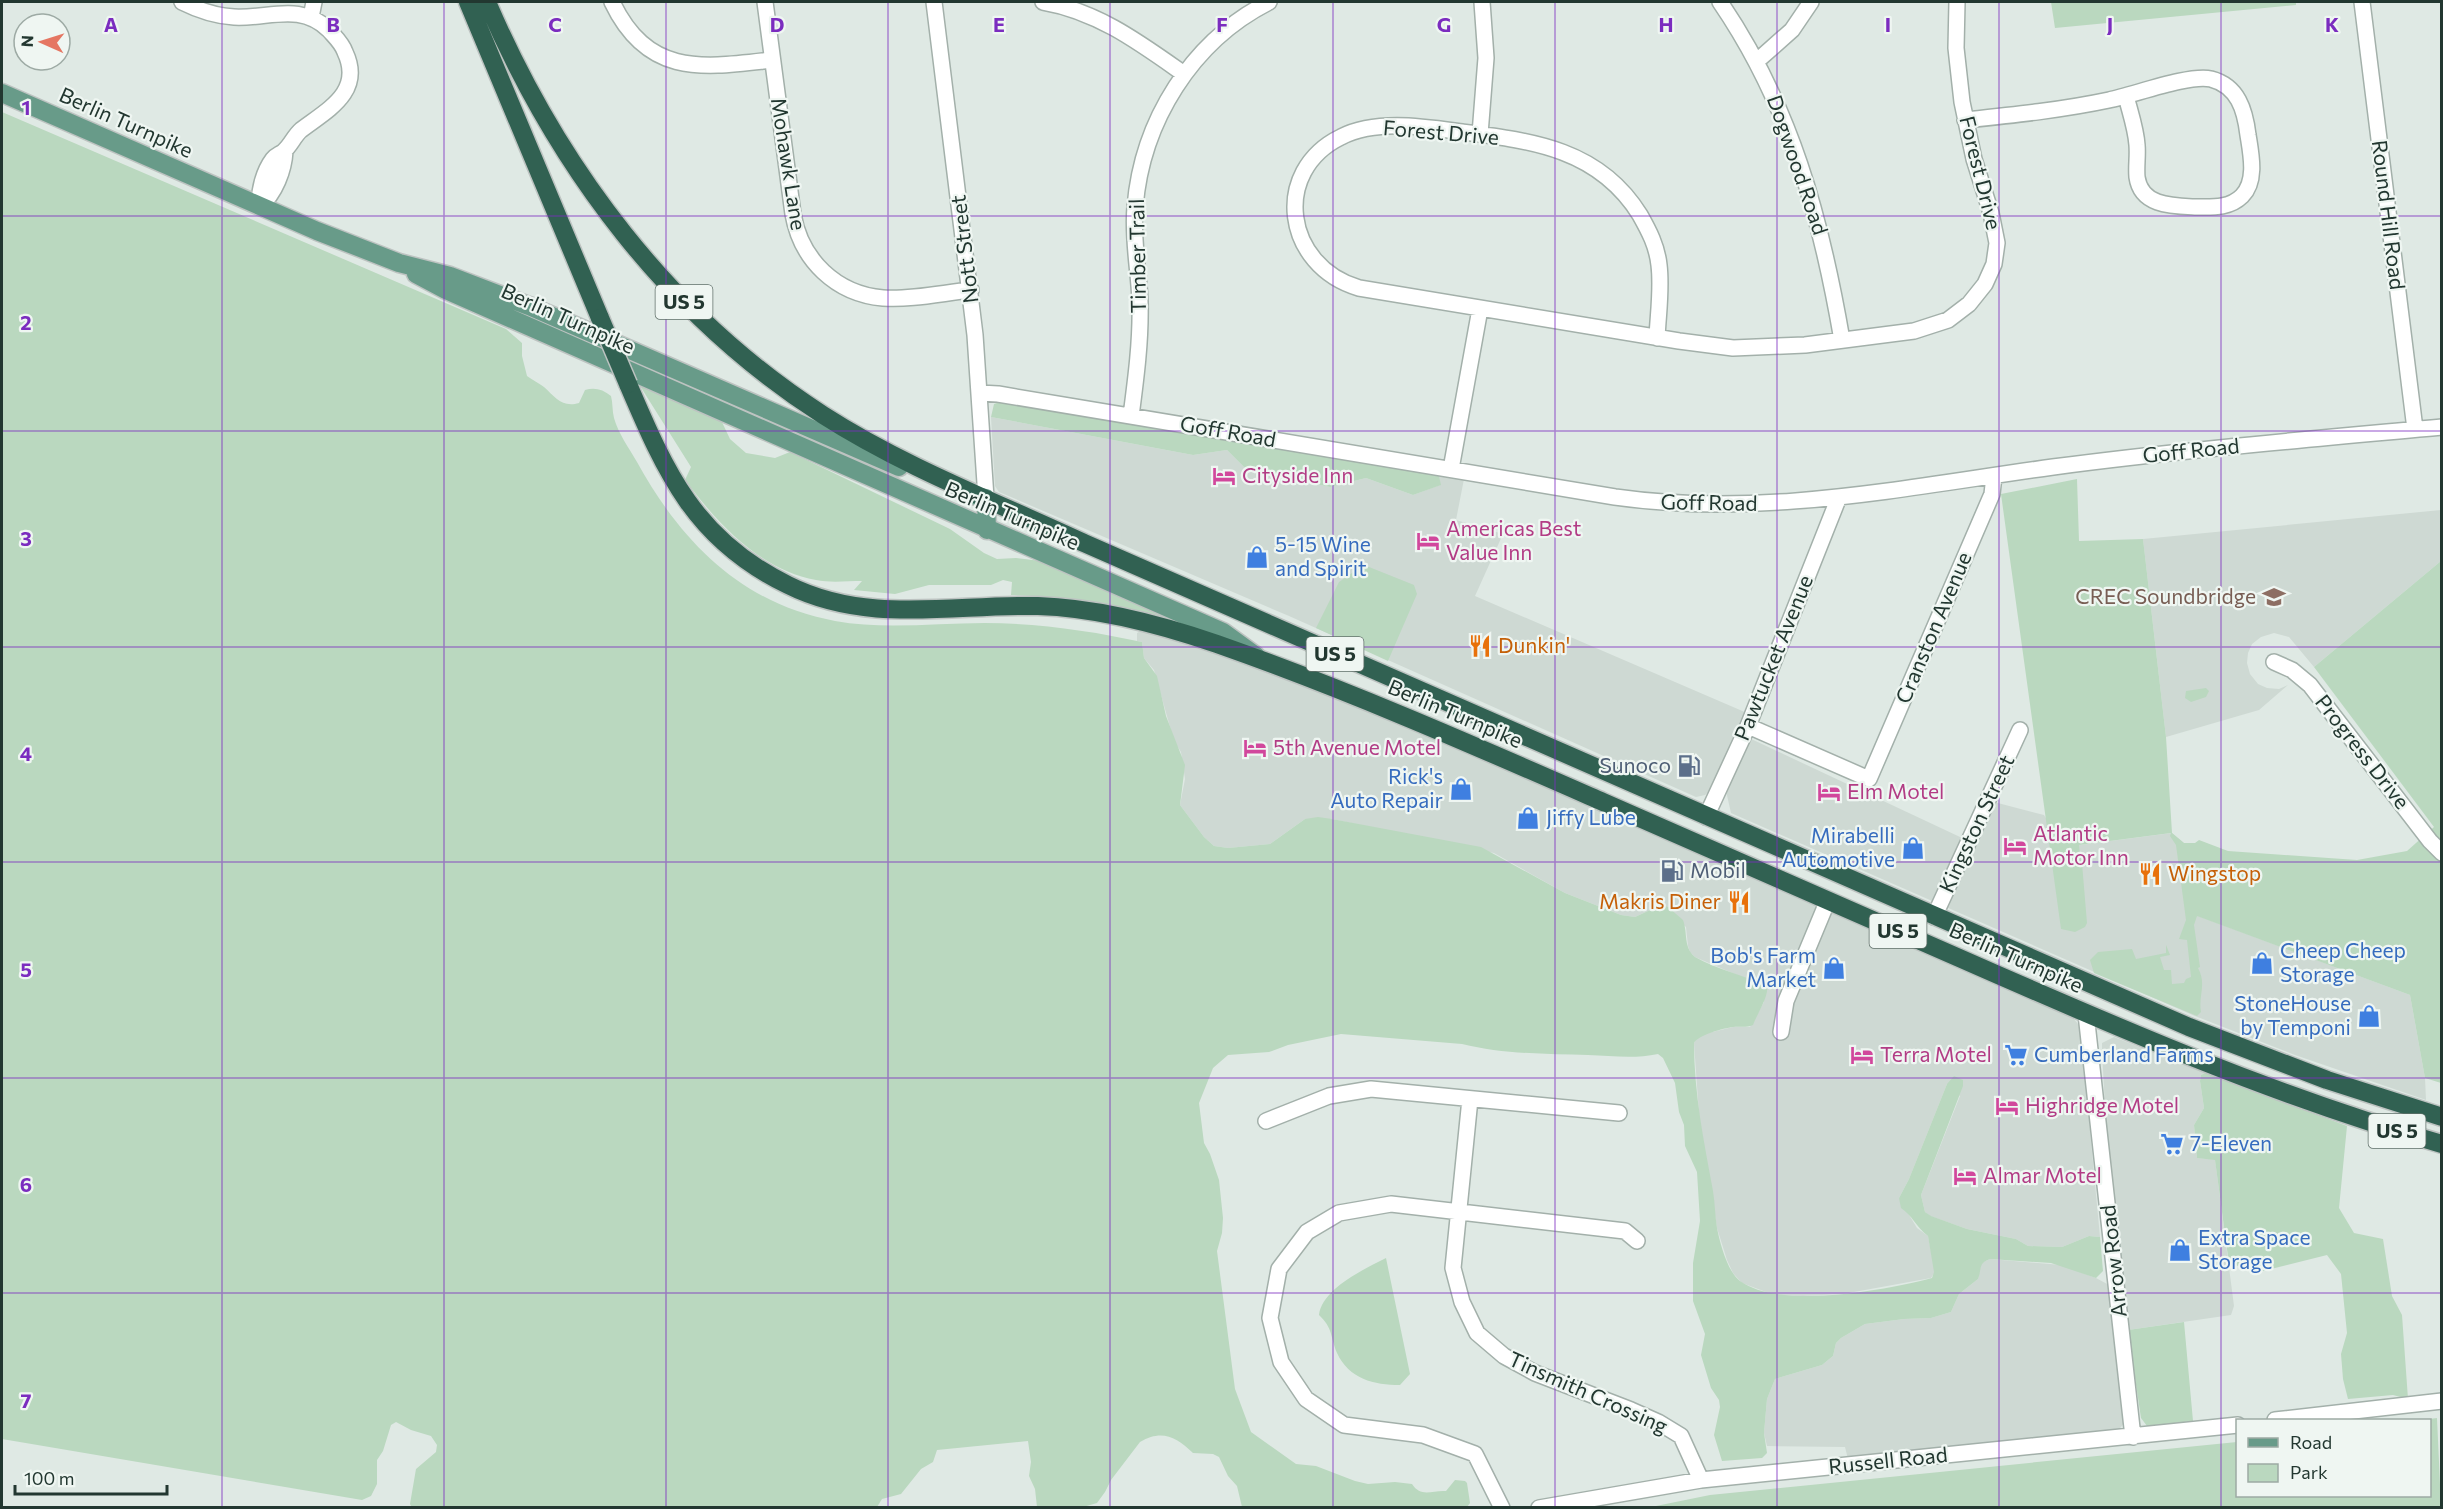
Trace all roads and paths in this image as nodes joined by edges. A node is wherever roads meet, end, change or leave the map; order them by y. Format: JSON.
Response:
{"nodes":[{"id":1,"x":182,"y":2,"type":"edge"},
{"id":2,"x":314,"y":2,"type":"edge"},
{"id":3,"x":468,"y":2,"type":"edge"},
{"id":4,"x":487,"y":2,"type":"edge"},
{"id":5,"x":612,"y":2,"type":"edge"},
{"id":6,"x":765,"y":2,"type":"edge"},
{"id":7,"x":934,"y":2,"type":"edge"},
{"id":8,"x":1042,"y":2,"type":"edge"},
{"id":9,"x":1269,"y":2,"type":"edge"},
{"id":10,"x":1482,"y":2,"type":"edge"},
{"id":11,"x":1720,"y":2,"type":"edge"},
{"id":12,"x":1811,"y":2,"type":"edge"},
{"id":13,"x":1957,"y":2,"type":"edge"},
{"id":14,"x":2362,"y":2,"type":"edge"},
{"id":15,"x":311,"y":17,"type":"junction"},
{"id":16,"x":772,"y":60,"type":"junction"},
{"id":17,"x":1757,"y":61,"type":"junction"},
{"id":18,"x":1184,"y":74,"type":"junction"},
{"id":19,"x":2,"y":93,"type":"edge"},
{"id":20,"x":2126,"y":96,"type":"junction"},
{"id":21,"x":1965,"y":120,"type":"junction"},
{"id":22,"x":1480,"y":134,"type":"junction"},
{"id":23,"x":260,"y":206,"type":"junction"},
{"id":24,"x":399,"y":263,"type":"junction"},
{"id":25,"x":971,"y":290,"type":"junction"},
{"id":26,"x":1480,"y":309,"type":"junction"},
{"id":27,"x":1657,"y":338,"type":"junction"},
{"id":28,"x":1842,"y":340,"type":"junction"},
{"id":29,"x":980,"y":393,"type":"junction"},
{"id":30,"x":1131,"y":416,"type":"junction"},
{"id":31,"x":2442,"y":427,"type":"edge"},
{"id":32,"x":2415,"y":429,"type":"junction"},
{"id":33,"x":1451,"y":470,"type":"junction"},
{"id":34,"x":1994,"y":476,"type":"junction"},
{"id":35,"x":1839,"y":497,"type":"junction"},
{"id":36,"x":986,"y":498,"type":"junction"},
{"id":37,"x":987,"y":530,"type":"junction"},
{"id":38,"x":1265,"y":662,"type":"junction"},
{"id":39,"x":2274,"y":663,"type":"dead end"},
{"id":40,"x":1748,"y":726,"type":"junction"},
{"id":41,"x":2020,"y":730,"type":"dead end"},
{"id":42,"x":1706,"y":817,"type":"junction"},
{"id":43,"x":1695,"y":842,"type":"junction"},
{"id":44,"x":2442,"y":853,"type":"edge"},
{"id":45,"x":1828,"y":900,"type":"junction"},
{"id":46,"x":1934,"y":917,"type":"junction"},
{"id":47,"x":2081,"y":981,"type":"junction"},
{"id":48,"x":2086,"y":1014,"type":"junction"},
{"id":49,"x":1781,"y":1032,"type":"dead end"},
{"id":50,"x":1470,"y":1099,"type":"junction"},
{"id":51,"x":1619,"y":1113,"type":"dead end"},
{"id":52,"x":2438,"y":1116,"type":"edge"},
{"id":53,"x":1266,"y":1122,"type":"dead end"},
{"id":54,"x":2442,"y":1144,"type":"edge"},
{"id":55,"x":1460,"y":1213,"type":"junction"},
{"id":56,"x":1637,"y":1241,"type":"dead end"},
{"id":57,"x":2442,"y":1401,"type":"edge"},
{"id":58,"x":2284,"y":1419,"type":"edge"},
{"id":59,"x":2236,"y":1425,"type":"edge"},
{"id":60,"x":2133,"y":1437,"type":"junction"},
{"id":61,"x":1701,"y":1480,"type":"junction"},
{"id":62,"x":1502,"y":1508,"type":"edge"},
{"id":63,"x":1539,"y":1508,"type":"edge"}],
"edges":[{"from":1,"to":15,"type":"street"},
{"from":2,"to":15,"type":"street"},
{"from":3,"to":38,"type":"highway","number":"US 5","bridge":true},
{"from":4,"to":36,"type":"highway","number":"US 5"},
{"from":5,"to":16,"type":"street"},
{"from":6,"to":16,"type":"street","name":"Mohawk Lane"},
{"from":7,"to":25,"type":"street","name":"Nott Street"},
{"from":8,"to":18,"type":"street"},
{"from":9,"to":18,"type":"street","name":"Timber Trail"},
{"from":10,"to":22,"type":"street"},
{"from":11,"to":17,"type":"street","name":"Dogwood Road"},
{"from":12,"to":17,"type":"street"},
{"from":13,"to":21,"type":"street","name":"Forest Drive"},
{"from":14,"to":32,"type":"street","name":"Round Hill Road"},
{"from":15,"to":23,"type":"street"},
{"from":16,"to":25,"type":"street","name":"Mohawk Lane"},
{"from":17,"to":28,"type":"street","name":"Dogwood Road"},
{"from":18,"to":30,"type":"street","name":"Timber Trail"},
{"from":19,"to":23,"type":"main road","name":"Berlin Turnpike"},
{"from":20,"to":20,"type":"street"},
{"from":20,"to":21,"type":"street"},
{"from":21,"to":28,"type":"street","name":"Forest Drive"},
{"from":22,"to":26,"type":"street","name":"Forest Drive"},
{"from":22,"to":27,"type":"street","name":"Forest Drive"},
{"from":23,"to":24,"type":"main road","name":"Berlin Turnpike"},
{"from":24,"to":36,"type":"main road","name":"Berlin Turnpike"},
{"from":24,"to":37,"type":"main road","name":"Berlin Turnpike"},
{"from":25,"to":29,"type":"street","name":"Nott Street"},
{"from":26,"to":27,"type":"street","name":"Forest Drive"},
{"from":26,"to":33,"type":"street"},
{"from":27,"to":28,"type":"street","name":"Forest Drive"},
{"from":29,"to":30,"type":"street","name":"Goff Road"},
{"from":29,"to":36,"type":"street","name":"Nott Street"},
{"from":30,"to":33,"type":"street","name":"Goff Road"},
{"from":31,"to":32,"type":"street","name":"Goff Road"},
{"from":32,"to":34,"type":"street","name":"Goff Road"},
{"from":33,"to":35,"type":"street","name":"Goff Road"},
{"from":34,"to":35,"type":"street","name":"Goff Road"},
{"from":34,"to":40,"type":"street","name":"Cranston Avenue"},
{"from":35,"to":40,"type":"street","name":"Pawtucket Avenue"},
{"from":36,"to":37,"type":"main road"},
{"from":36,"to":42,"type":"highway","name":"Berlin Turnpike","number":"US 5"},
{"from":37,"to":38,"type":"main road","name":"Berlin Turnpike"},
{"from":38,"to":43,"type":"highway","name":"Berlin Turnpike","number":"US 5"},
{"from":39,"to":44,"type":"street","name":"Progress Drive"},
{"from":40,"to":42,"type":"street","name":"Pawtucket Avenue"},
{"from":41,"to":46,"type":"street","name":"Kingston Street"},
{"from":42,"to":43,"type":"highway"},
{"from":42,"to":46,"type":"highway","name":"Berlin Turnpike","number":"US 5"},
{"from":43,"to":45,"type":"highway","name":"Berlin Turnpike","number":"US 5"},
{"from":45,"to":48,"type":"highway","name":"Berlin Turnpike","number":"US 5"},
{"from":45,"to":49,"type":"street"},
{"from":46,"to":47,"type":"highway","name":"Berlin Turnpike","number":"US 5"},
{"from":47,"to":48,"type":"highway"},
{"from":47,"to":52,"type":"highway","name":"Berlin Turnpike","number":"US 5"},
{"from":48,"to":54,"type":"highway","name":"Berlin Turnpike","number":"US 5"},
{"from":48,"to":60,"type":"street","name":"Arrow Road"},
{"from":50,"to":51,"type":"street"},
{"from":50,"to":53,"type":"street"},
{"from":50,"to":55,"type":"street","name":"Tinsmith Crossing"},
{"from":55,"to":56,"type":"street"},
{"from":55,"to":61,"type":"street","name":"Tinsmith Crossing"},
{"from":55,"to":62,"type":"street"},
{"from":57,"to":58,"type":"street"},
{"from":59,"to":60,"type":"street","name":"Russell Road"},
{"from":60,"to":61,"type":"street","name":"Russell Road"},
{"from":61,"to":63,"type":"street","name":"Russell Road"}]}
